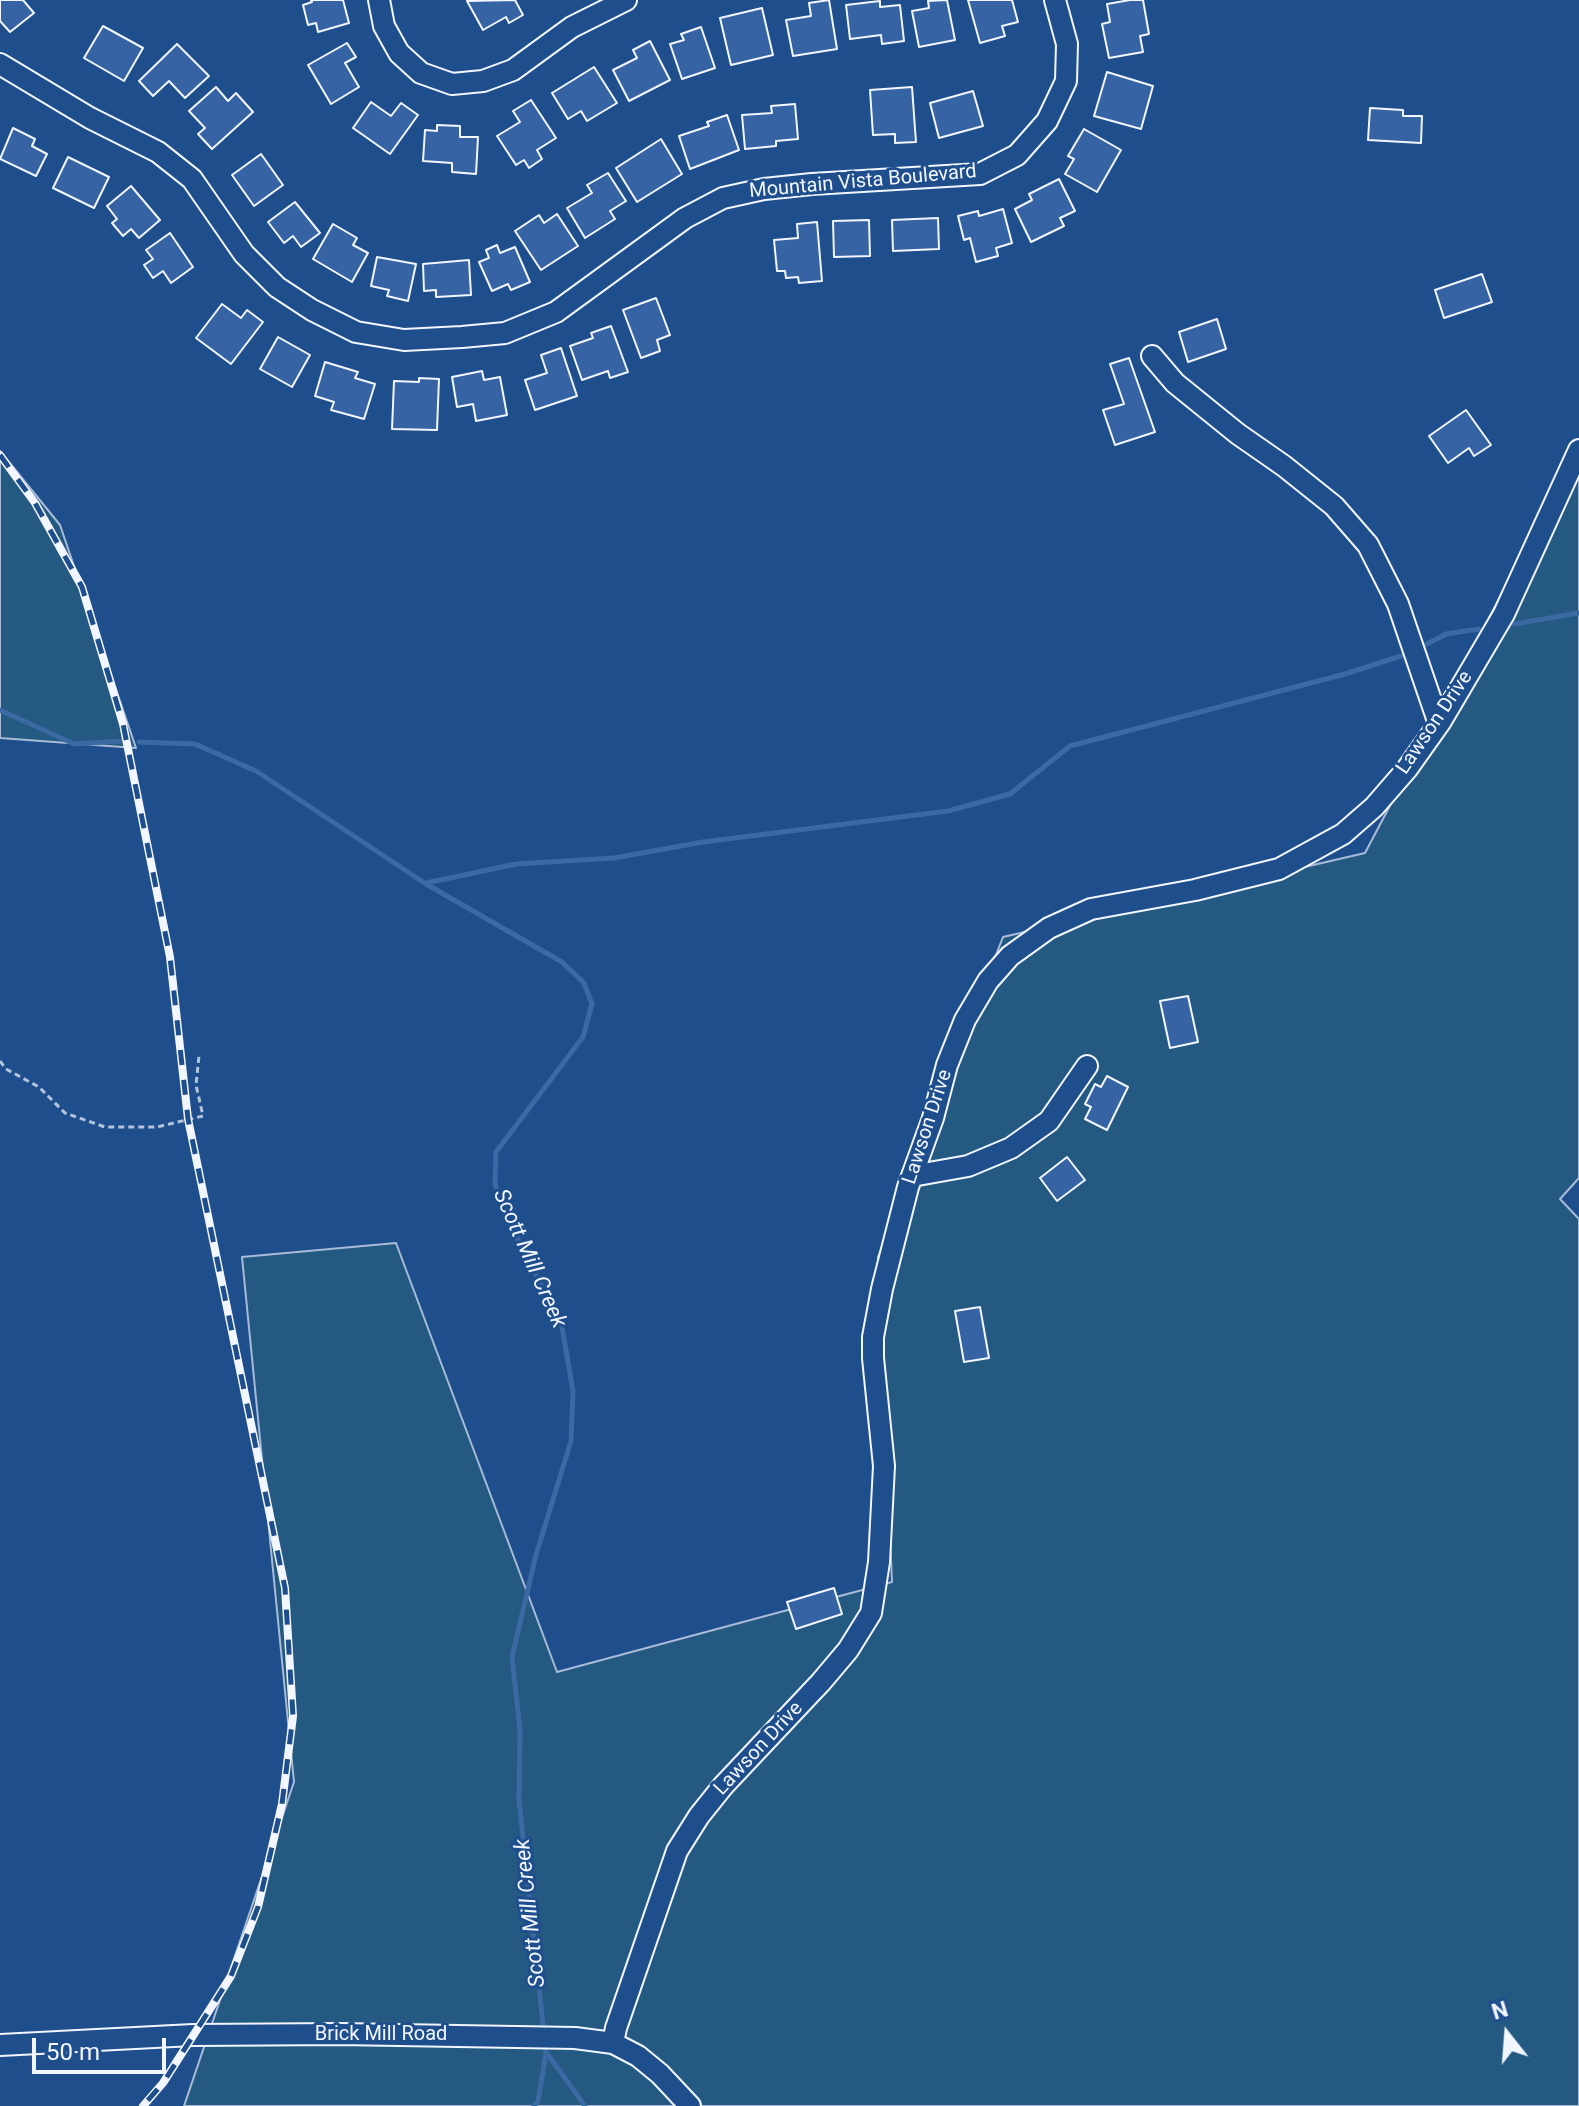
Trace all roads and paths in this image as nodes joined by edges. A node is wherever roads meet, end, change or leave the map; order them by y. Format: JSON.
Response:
{"nodes":[{"id":1,"x":379,"y":0,"type":"edge"},
{"id":2,"x":626,"y":0,"type":"edge"},
{"id":3,"x":1055,"y":0,"type":"edge"},
{"id":4,"x":0,"y":64,"type":"edge"},
{"id":5,"x":1152,"y":356,"type":"dead end"},
{"id":6,"x":1579,"y":450,"type":"edge"},
{"id":7,"x":1439,"y":724,"type":"junction"},
{"id":8,"x":199,"y":1056,"type":"dead end"},
{"id":9,"x":0,"y":1061,"type":"edge"},
{"id":10,"x":1087,"y":1066,"type":"dead end"},
{"id":11,"x":912,"y":1176,"type":"junction"},
{"id":12,"x":613,"y":2043,"type":"junction"},
{"id":13,"x":0,"y":2045,"type":"edge"},
{"id":14,"x":690,"y":2106,"type":"edge"}],
"edges":[{"from":1,"to":2,"type":"street"},
{"from":3,"to":4,"type":"street","name":"Mountain Vista Boulevard"},
{"from":5,"to":7,"type":"street"},
{"from":6,"to":7,"type":"street","name":"Lawson Drive"},
{"from":7,"to":11,"type":"street","name":"Lawson Drive"},
{"from":8,"to":9,"type":"path"},
{"from":10,"to":11,"type":"street"},
{"from":11,"to":12,"type":"street","name":"Lawson Drive"},
{"from":12,"to":13,"type":"street","name":"Brick Mill Road"},
{"from":12,"to":14,"type":"street","name":"Brick Mill Road"}]}
